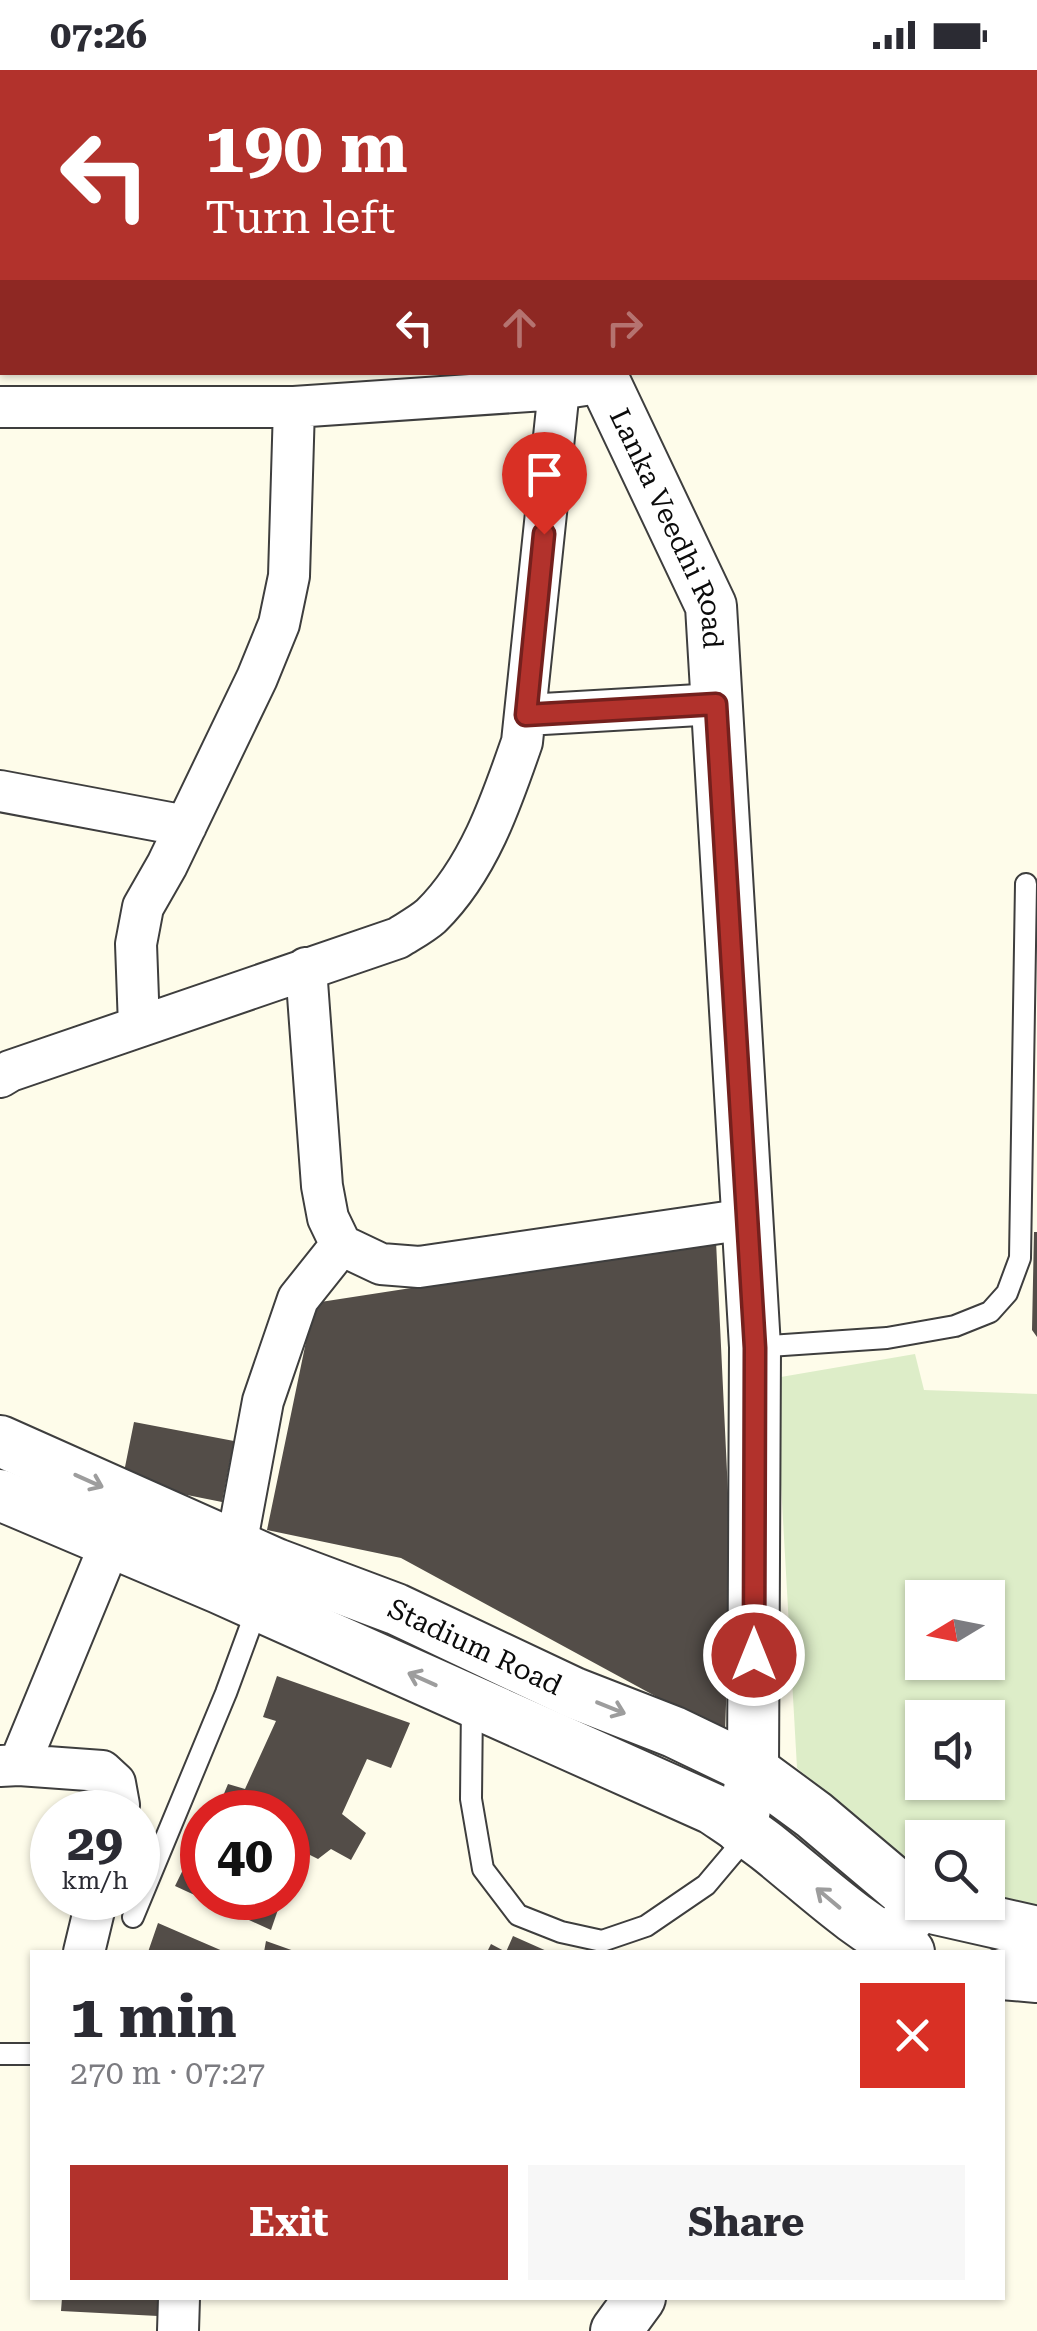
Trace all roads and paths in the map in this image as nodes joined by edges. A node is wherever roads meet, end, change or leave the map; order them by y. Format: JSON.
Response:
{"nodes":[{"id":1,"x":587,"y":381,"type":"edge"},
{"id":2,"x":0,"y":407,"type":"edge"},
{"id":3,"x":294,"y":407,"type":"junction"},
{"id":4,"x":716,"y":704,"type":"junction"},
{"id":5,"x":526,"y":715,"type":"junction"},
{"id":6,"x":0,"y":790,"type":"edge"},
{"id":7,"x":186,"y":826,"type":"junction"},
{"id":8,"x":1026,"y":884,"type":"dead end"},
{"id":9,"x":306,"y":968,"type":"junction"},
{"id":10,"x":139,"y":1026,"type":"junction"},
{"id":11,"x":0,"y":1077,"type":"edge"},
{"id":12,"x":748,"y":1219,"type":"junction"},
{"id":13,"x":341,"y":1245,"type":"junction"},
{"id":14,"x":755,"y":1348,"type":"junction"},
{"id":15,"x":0,"y":1441,"type":"edge"},
{"id":16,"x":0,"y":1495,"type":"edge"},
{"id":17,"x":111,"y":1542,"type":"junction"},
{"id":18,"x":236,"y":1546,"type":"junction"},
{"id":19,"x":258,"y":1606,"type":"junction"},
{"id":20,"x":472,"y":1701,"type":"junction"},
{"id":21,"x":10,"y":1765,"type":"edge"},
{"id":22,"x":753,"y":1770,"type":"junction"},
{"id":23,"x":117,"y":1790,"type":"edge"},
{"id":24,"x":745,"y":1832,"type":"junction"},
{"id":25,"x":160,"y":1852,"type":"edge"},
{"id":26,"x":905,"y":1892,"type":"edge"},
{"id":27,"x":92,"y":1920,"type":"edge"},
{"id":28,"x":912,"y":1920,"type":"edge"},
{"id":29,"x":984,"y":1920,"type":"edge"},
{"id":30,"x":1037,"y":1932,"type":"edge"},
{"id":31,"x":893,"y":1949,"type":"edge"},
{"id":32,"x":84,"y":1950,"type":"edge"},
{"id":33,"x":1005,"y":1974,"type":"edge"},
{"id":34,"x":1037,"y":1977,"type":"edge"},
{"id":35,"x":0,"y":2054,"type":"edge"},
{"id":36,"x":30,"y":2054,"type":"edge"},
{"id":37,"x":179,"y":2300,"type":"edge"},
{"id":38,"x":639,"y":2300,"type":"edge"},
{"id":39,"x":178,"y":2331,"type":"edge"},
{"id":40,"x":616,"y":2331,"type":"edge"}],
"edges":[{"from":1,"to":3,"type":"street"},
{"from":1,"to":4,"type":"street","name":"Lanka Veedhi Road"},
{"from":1,"to":5,"type":"street"},
{"from":2,"to":3,"type":"street"},
{"from":3,"to":7,"type":"street"},
{"from":4,"to":5,"type":"street"},
{"from":4,"to":12,"type":"street","name":"Lanka Veedhi Road"},
{"from":5,"to":9,"type":"street"},
{"from":6,"to":7,"type":"street"},
{"from":7,"to":10,"type":"street"},
{"from":8,"to":14,"type":"lane"},
{"from":9,"to":10,"type":"street"},
{"from":9,"to":13,"type":"street"},
{"from":10,"to":11,"type":"street"},
{"from":12,"to":13,"type":"street"},
{"from":12,"to":14,"type":"street","name":"Lanka Veedhi Road"},
{"from":13,"to":18,"type":"street"},
{"from":14,"to":22,"type":"street","name":"Lanka Veedhi Road"},
{"from":15,"to":18,"type":"street","name":"Stadium Road","one_way":true},
{"from":16,"to":17,"type":"street","name":"Stadium Road"},
{"from":17,"to":19,"type":"street","name":"Stadium Road"},
{"from":17,"to":21,"type":"street"},
{"from":18,"to":22,"type":"street","name":"Stadium Road","one_way":true},
{"from":20,"to":19,"type":"street","name":"Stadium Road","one_way":true},
{"from":19,"to":25,"type":"lane"},
{"from":20,"to":24,"type":"street","name":"Stadium Road"},
{"from":20,"to":24,"type":"lane"},
{"from":21,"to":23,"type":"street"},
{"from":22,"to":24,"type":"street","name":"Lanka Veedhi Road"},
{"from":22,"to":26,"type":"street","name":"Stadium Road"},
{"from":31,"to":24,"type":"street","name":"Stadium Road","one_way":true},
{"from":27,"to":32,"type":"street"},
{"from":28,"to":31,"type":"street"},
{"from":29,"to":30,"type":"street","name":"Stadium Road"},
{"from":33,"to":34,"type":"street"},
{"from":35,"to":36,"type":"lane"},
{"from":37,"to":39,"type":"street"},
{"from":38,"to":40,"type":"street"}]}
